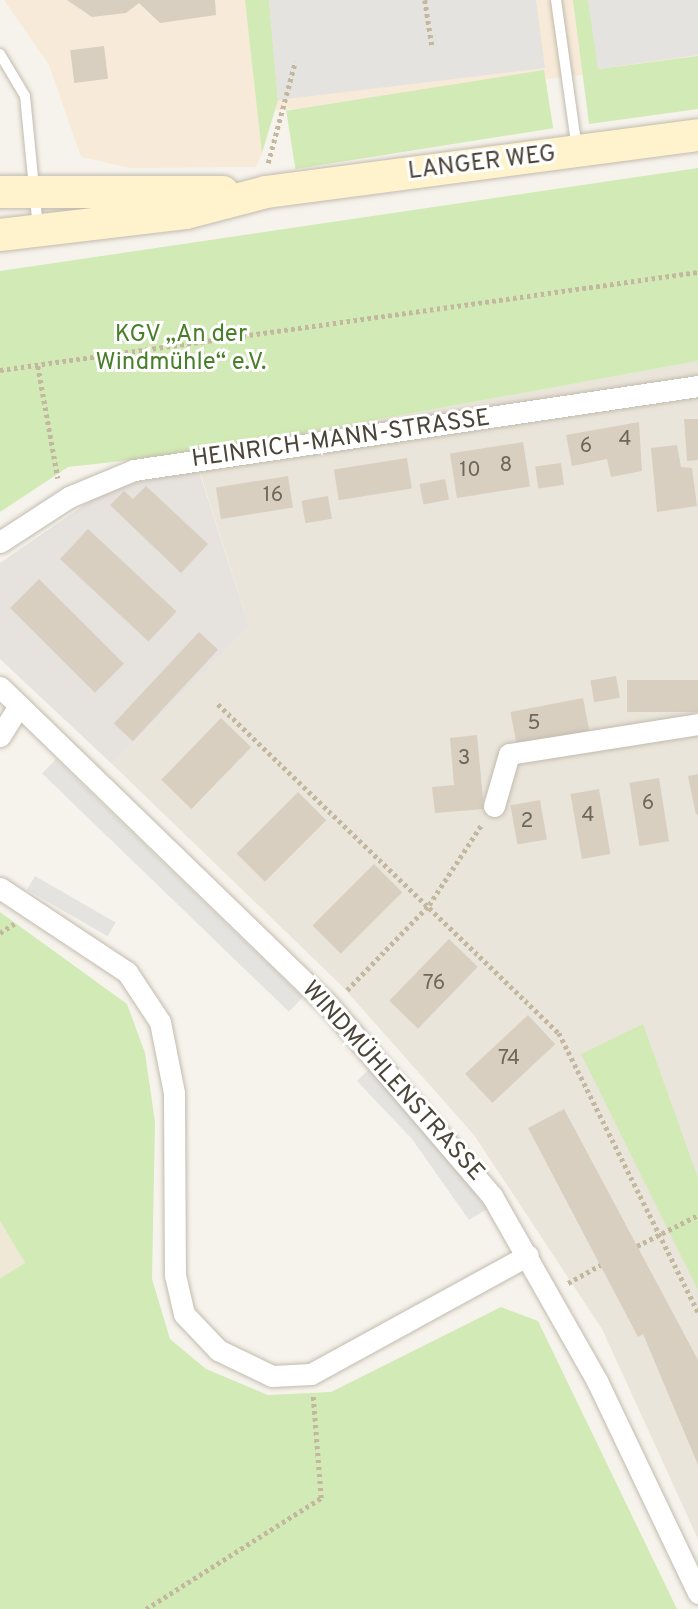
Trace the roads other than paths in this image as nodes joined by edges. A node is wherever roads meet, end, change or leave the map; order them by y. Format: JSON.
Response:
{"nodes":[{"id":1,"x":556,"y":0,"type":"edge"},
{"id":2,"x":0,"y":54,"type":"edge"},
{"id":3,"x":698,"y":135,"type":"edge"},
{"id":4,"x":577,"y":151,"type":"junction"},
{"id":5,"x":266,"y":183,"type":"junction"},
{"id":6,"x":35,"y":189,"type":"junction"},
{"id":7,"x":0,"y":192,"type":"edge"},
{"id":8,"x":38,"y":232,"type":"junction"},
{"id":9,"x":0,"y":235,"type":"edge"},
{"id":10,"x":698,"y":386,"type":"edge"},
{"id":11,"x":0,"y":542,"type":"edge"},
{"id":12,"x":0,"y":687,"type":"edge"},
{"id":13,"x":19,"y":706,"type":"junction"},
{"id":14,"x":698,"y":724,"type":"edge"},
{"id":15,"x":0,"y":736,"type":"edge"},
{"id":16,"x":494,"y":806,"type":"road end"},
{"id":17,"x":0,"y":888,"type":"edge"},
{"id":18,"x":528,"y":1255,"type":"junction"},
{"id":19,"x":698,"y":1593,"type":"edge"}],
"edges":[{"from":1,"to":4,"type":"lane"},
{"from":2,"to":6,"type":"lane"},
{"from":3,"to":4,"type":"main road","name":"LANGER WEG"},
{"from":4,"to":5,"type":"main road","name":"LANGER WEG"},
{"from":5,"to":6,"type":"main road","name":"LANGER WEG"},
{"from":5,"to":8,"type":"main road","name":"LANGER WEG"},
{"from":6,"to":7,"type":"main road","name":"LANGER WEG"},
{"from":6,"to":8,"type":"lane"},
{"from":8,"to":9,"type":"main road","name":"LANGER WEG"},
{"from":10,"to":11,"type":"street","name":"HEINRICH-MANN-STRASSE"},
{"from":12,"to":13,"type":"street","name":"WINDMÜHLENSTRASSE"},
{"from":13,"to":15,"type":"street"},
{"from":13,"to":18,"type":"street","name":"WINDMÜHLENSTRASSE"},
{"from":14,"to":16,"type":"street"},
{"from":17,"to":18,"type":"street"},
{"from":18,"to":19,"type":"street","name":"WINDMÜHLENSTRASSE"}]}
